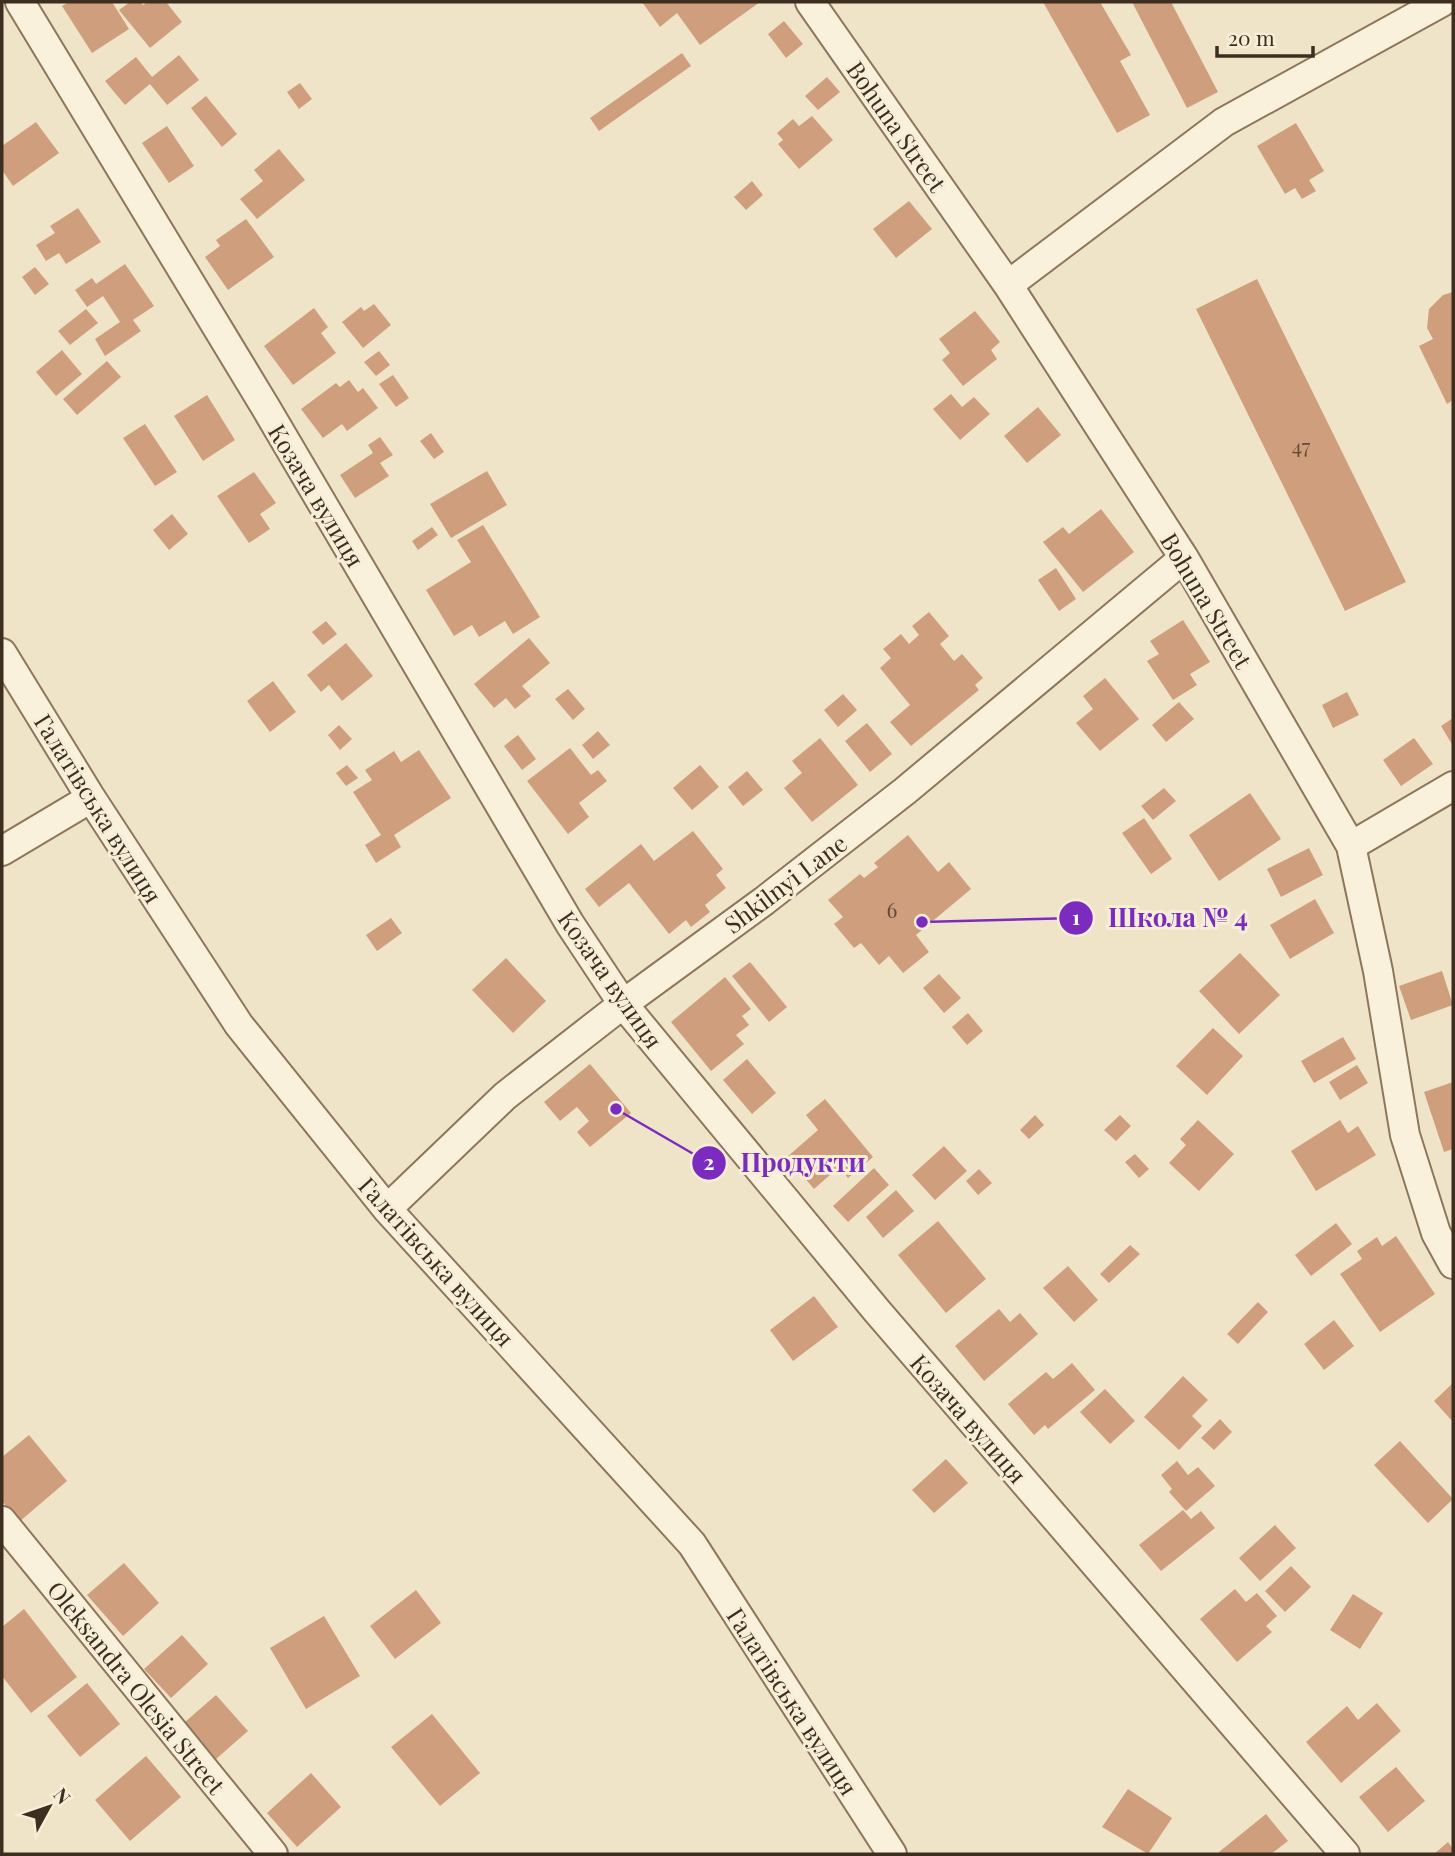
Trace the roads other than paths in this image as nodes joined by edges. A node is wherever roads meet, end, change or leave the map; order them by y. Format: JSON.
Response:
{"nodes":[{"id":1,"x":20,"y":2,"type":"edge"},
{"id":2,"x":810,"y":2,"type":"edge"},
{"id":3,"x":1442,"y":2,"type":"edge"},
{"id":4,"x":1008,"y":285,"type":"junction"},
{"id":5,"x":1184,"y":558,"type":"junction"},
{"id":6,"x":2,"y":653,"type":"edge"},
{"id":7,"x":1453,"y":786,"type":"edge"},
{"id":8,"x":91,"y":799,"type":"junction"},
{"id":9,"x":1351,"y":846,"type":"junction"},
{"id":10,"x":2,"y":851,"type":"edge"},
{"id":11,"x":623,"y":1004,"type":"junction"},
{"id":12,"x":387,"y":1209,"type":"junction"},
{"id":13,"x":1453,"y":1265,"type":"edge"},
{"id":14,"x":2,"y":1521,"type":"edge"},
{"id":15,"x":273,"y":1854,"type":"edge"},
{"id":16,"x":892,"y":1854,"type":"edge"},
{"id":17,"x":1345,"y":1854,"type":"edge"}],
"edges":[{"from":1,"to":11,"type":"street","name":"Козача вулиця"},
{"from":2,"to":4,"type":"street","name":"Bohuna Street"},
{"from":3,"to":4,"type":"street"},
{"from":4,"to":5,"type":"street","name":"Bohuna Street"},
{"from":5,"to":9,"type":"street","name":"Bohuna Street"},
{"from":5,"to":11,"type":"street","name":"Shkilnyi Lane"},
{"from":6,"to":8,"type":"street","name":"Галатівська вулиця"},
{"from":7,"to":9,"type":"street"},
{"from":8,"to":10,"type":"street"},
{"from":8,"to":12,"type":"street","name":"Галатівська вулиця"},
{"from":9,"to":13,"type":"street","name":"Bohuna Street"},
{"from":11,"to":12,"type":"street","name":"Shkilnyi Lane"},
{"from":11,"to":17,"type":"street","name":"Козача вулиця"},
{"from":12,"to":16,"type":"street","name":"Галатівська вулиця"},
{"from":14,"to":15,"type":"street","name":"Oleksandra Olesia Street"}]}
